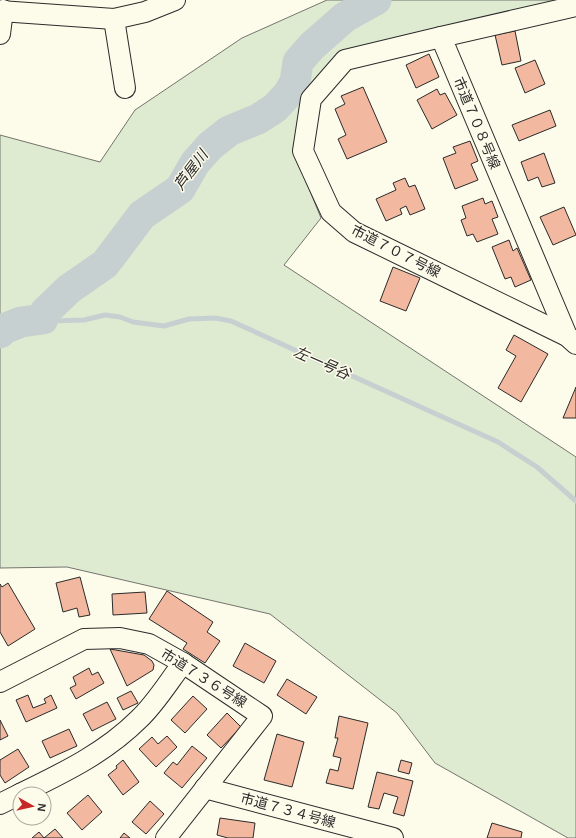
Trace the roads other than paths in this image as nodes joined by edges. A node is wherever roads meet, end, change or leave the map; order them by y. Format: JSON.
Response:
{"nodes":[{"id":1,"x":175,"y":0,"type":"edge"},
{"id":2,"x":576,"y":6,"type":"edge"},
{"id":3,"x":1,"y":11,"type":"edge"},
{"id":4,"x":114,"y":19,"type":"junction"},
{"id":5,"x":0,"y":34,"type":"edge"},
{"id":6,"x":441,"y":37,"type":"junction"},
{"id":7,"x":125,"y":88,"type":"dead end"},
{"id":8,"x":571,"y":340,"type":"edge"},
{"id":9,"x":183,"y":663,"type":"junction"},
{"id":10,"x":0,"y":682,"type":"edge"},
{"id":11,"x":36,"y":786,"type":"edge"},
{"id":12,"x":206,"y":788,"type":"junction"},
{"id":13,"x":12,"y":798,"type":"edge"},
{"id":14,"x":0,"y":804,"type":"edge"},
{"id":15,"x":166,"y":838,"type":"edge"},
{"id":16,"x":393,"y":838,"type":"edge"}],
"edges":[{"from":1,"to":4,"type":"street"},
{"from":2,"to":6,"type":"street"},
{"from":3,"to":4,"type":"street"},
{"from":3,"to":5,"type":"street"},
{"from":4,"to":7,"type":"street"},
{"from":6,"to":8,"type":"street","name":"市道７０８号線"},
{"from":6,"to":8,"type":"street","name":"市道７０７号線"},
{"from":9,"to":10,"type":"street","name":"市道７３６号線"},
{"from":9,"to":11,"type":"street"},
{"from":9,"to":12,"type":"street","name":"市道７３６号線"},
{"from":12,"to":15,"type":"street","name":"市道７３６号線"},
{"from":12,"to":16,"type":"street","name":"市道７３４号線"},
{"from":13,"to":14,"type":"street"}]}
